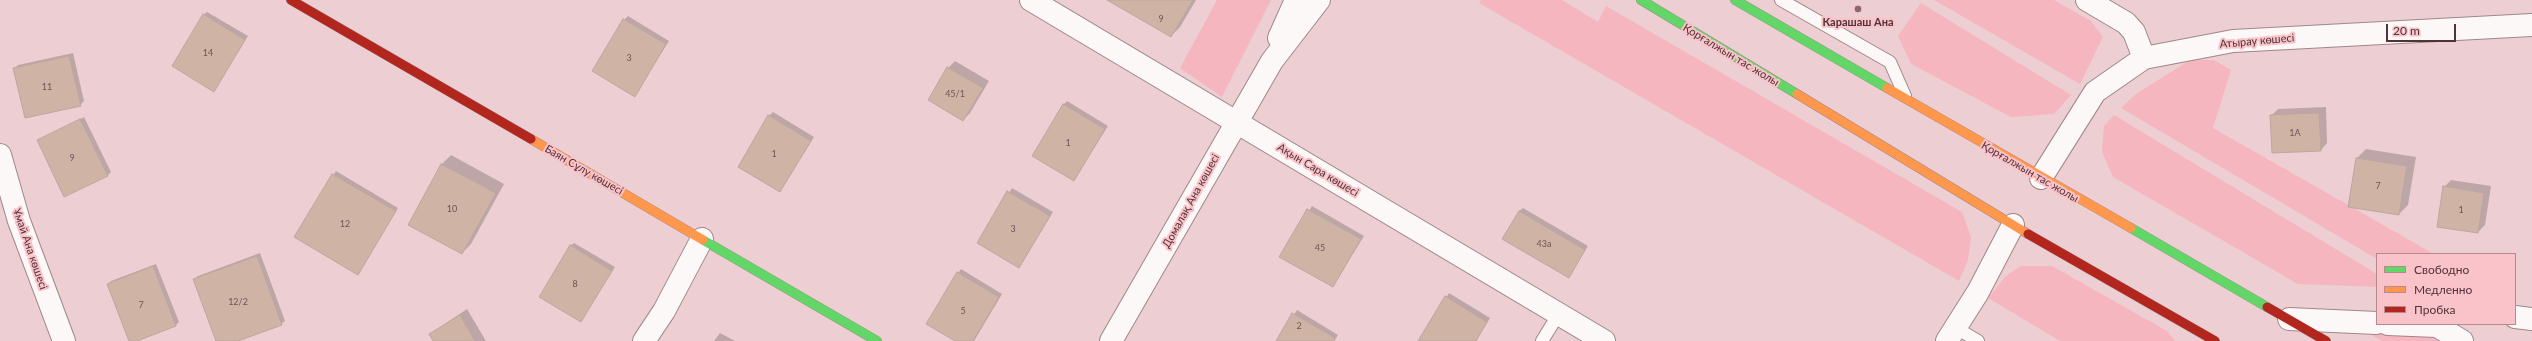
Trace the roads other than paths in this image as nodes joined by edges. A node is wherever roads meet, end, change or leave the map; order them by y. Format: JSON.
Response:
{"nodes":[{"id":1,"x":291,"y":0,"type":"edge"},
{"id":2,"x":1031,"y":0,"type":"edge"},
{"id":3,"x":1296,"y":0,"type":"edge"},
{"id":4,"x":1320,"y":0,"type":"edge"},
{"id":5,"x":1641,"y":0,"type":"edge"},
{"id":6,"x":1735,"y":0,"type":"edge"},
{"id":7,"x":1781,"y":0,"type":"edge"},
{"id":8,"x":2087,"y":0,"type":"edge"},
{"id":9,"x":2532,"y":25,"type":"edge"},
{"id":10,"x":2144,"y":58,"type":"junction"},
{"id":11,"x":1272,"y":62,"type":"junction"},
{"id":12,"x":1907,"y":100,"type":"junction"},
{"id":13,"x":1236,"y":120,"type":"junction"},
{"id":14,"x":0,"y":155,"type":"edge"},
{"id":15,"x":2041,"y":178,"type":"junction"},
{"id":16,"x":2013,"y":225,"type":"junction"},
{"id":17,"x":702,"y":239,"type":"junction"},
{"id":18,"x":1558,"y":315,"type":"junction"},
{"id":19,"x":2516,"y":317,"type":"edge"},
{"id":20,"x":2174,"y":318,"type":"junction"},
{"id":21,"x":2289,"y":319,"type":"junction"},
{"id":22,"x":2532,"y":319,"type":"edge"},
{"id":23,"x":2376,"y":324,"type":"edge"},
{"id":24,"x":2441,"y":325,"type":"edge"},
{"id":25,"x":1952,"y":334,"type":"edge"},
{"id":26,"x":64,"y":341,"type":"edge"},
{"id":27,"x":644,"y":341,"type":"edge"},
{"id":28,"x":877,"y":341,"type":"edge"},
{"id":29,"x":1111,"y":341,"type":"edge"},
{"id":30,"x":1542,"y":341,"type":"edge"},
{"id":31,"x":1604,"y":341,"type":"edge"},
{"id":32,"x":1978,"y":341,"type":"edge"},
{"id":33,"x":2191,"y":341,"type":"edge"},
{"id":34,"x":2215,"y":341,"type":"edge"},
{"id":35,"x":2326,"y":341,"type":"edge"},
{"id":36,"x":2462,"y":341,"type":"edge"}],
"edges":[{"from":1,"to":17,"type":"main road","name":"Баян Сұлу көшесі"},
{"from":2,"to":13,"type":"street","name":"Ақын Сара көшесі"},
{"from":3,"to":11,"type":"street","name":"Домалақ Ана көшесі"},
{"from":4,"to":11,"type":"street","name":"Домалақ Ана көшесі"},
{"from":5,"to":16,"type":"main road","name":"Қорғалжын тас жолы"},
{"from":6,"to":12,"type":"main road","name":"Қорғалжын тас жолы"},
{"from":7,"to":12,"type":"lane"},
{"from":8,"to":10,"type":"street"},
{"from":9,"to":10,"type":"street","name":"Атырау көшесі"},
{"from":10,"to":15,"type":"street","name":"Атырау көшесі"},
{"from":11,"to":13,"type":"street","name":"Домалақ Ана көшесі"},
{"from":12,"to":15,"type":"main road","name":"Қорғалжын тас жолы"},
{"from":13,"to":18,"type":"street","name":"Ақын Сара көшесі"},
{"from":13,"to":29,"type":"street","name":"Домалақ Ана көшесі"},
{"from":14,"to":26,"type":"street","name":"Ұмай Ана көшесі"},
{"from":15,"to":21,"type":"main road","name":"Қорғалжын тас жолы"},
{"from":16,"to":20,"type":"main road","name":"Қорғалжын тас жолы"},
{"from":16,"to":25,"type":"street"},
{"from":17,"to":27,"type":"street"},
{"from":17,"to":28,"type":"main road","name":"Баян Сұлу көшесі"},
{"from":18,"to":30,"type":"lane"},
{"from":18,"to":31,"type":"street","name":"Ақын Сара көшесі"},
{"from":19,"to":22,"type":"street"},
{"from":20,"to":33,"type":"lane"},
{"from":20,"to":34,"type":"main road","name":"Қорғалжын тас жолы"},
{"from":21,"to":23,"type":"street"},
{"from":21,"to":35,"type":"main road","name":"Қорғалжын тас жолы"},
{"from":24,"to":36,"type":"street"},
{"from":25,"to":32,"type":"lane"}]}
